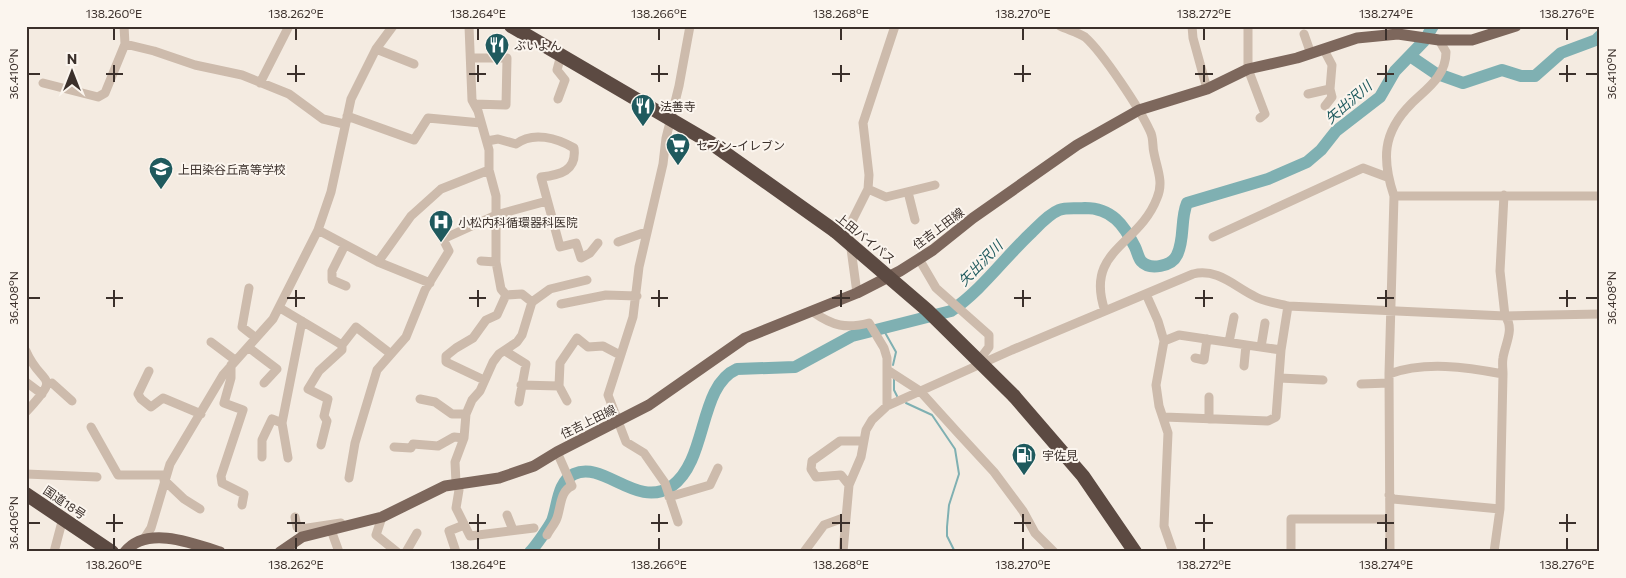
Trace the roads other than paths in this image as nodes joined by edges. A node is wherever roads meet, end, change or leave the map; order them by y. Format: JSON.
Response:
{"nodes":[{"id":1,"x":124,"y":26,"type":"edge"},
{"id":2,"x":289,"y":26,"type":"edge"},
{"id":3,"x":392,"y":26,"type":"edge"},
{"id":4,"x":469,"y":26,"type":"edge"},
{"id":5,"x":510,"y":26,"type":"edge"},
{"id":6,"x":690,"y":26,"type":"edge"},
{"id":7,"x":895,"y":26,"type":"edge"},
{"id":8,"x":1060,"y":26,"type":"edge"},
{"id":9,"x":1192,"y":26,"type":"edge"},
{"id":10,"x":1248,"y":26,"type":"edge"},
{"id":11,"x":1516,"y":26,"type":"edge"},
{"id":12,"x":1399,"y":30,"type":"edge"},
{"id":13,"x":1304,"y":34,"type":"dead end"},
{"id":14,"x":1435,"y":39,"type":"junction"},
{"id":15,"x":125,"y":44,"type":"junction"},
{"id":16,"x":376,"y":49,"type":"junction"},
{"id":17,"x":1324,"y":50,"type":"junction"},
{"id":18,"x":1311,"y":54,"type":"junction"},
{"id":19,"x":561,"y":56,"type":"junction"},
{"id":20,"x":471,"y":58,"type":"junction"},
{"id":21,"x":414,"y":64,"type":"dead end"},
{"id":22,"x":1248,"y":69,"type":"junction"},
{"id":23,"x":43,"y":83,"type":"dead end"},
{"id":24,"x":260,"y":83,"type":"junction"},
{"id":25,"x":1207,"y":89,"type":"junction"},
{"id":26,"x":1330,"y":89,"type":"junction"},
{"id":27,"x":1308,"y":94,"type":"dead end"},
{"id":28,"x":558,"y":99,"type":"dead end"},
{"id":29,"x":474,"y":104,"type":"junction"},
{"id":30,"x":1325,"y":106,"type":"dead end"},
{"id":31,"x":1139,"y":110,"type":"junction"},
{"id":32,"x":671,"y":118,"type":"junction"},
{"id":33,"x":1260,"y":118,"type":"dead end"},
{"id":34,"x":346,"y":120,"type":"junction"},
{"id":35,"x":480,"y":122,"type":"junction"},
{"id":36,"x":487,"y":141,"type":"junction"},
{"id":37,"x":489,"y":170,"type":"junction"},
{"id":38,"x":1387,"y":176,"type":"junction"},
{"id":39,"x":934,"y":185,"type":"dead end"},
{"id":40,"x":868,"y":189,"type":"junction"},
{"id":41,"x":908,"y":192,"type":"junction"},
{"id":42,"x":1504,"y":195,"type":"junction"},
{"id":43,"x":1394,"y":196,"type":"junction"},
{"id":44,"x":1600,"y":196,"type":"edge"},
{"id":45,"x":547,"y":201,"type":"junction"},
{"id":46,"x":496,"y":214,"type":"junction"},
{"id":47,"x":915,"y":220,"type":"dead end"},
{"id":48,"x":318,"y":230,"type":"junction"},
{"id":49,"x":646,"y":232,"type":"junction"},
{"id":50,"x":1213,"y":237,"type":"dead end"},
{"id":51,"x":618,"y":242,"type":"dead end"},
{"id":52,"x":598,"y":243,"type":"dead end"},
{"id":53,"x":345,"y":245,"type":"junction"},
{"id":54,"x":919,"y":259,"type":"junction"},
{"id":55,"x":481,"y":261,"type":"dead end"},
{"id":56,"x":378,"y":262,"type":"junction"},
{"id":57,"x":496,"y":262,"type":"junction"},
{"id":58,"x":587,"y":280,"type":"dead end"},
{"id":59,"x":430,"y":283,"type":"junction"},
{"id":60,"x":346,"y":286,"type":"dead end"},
{"id":61,"x":249,"y":288,"type":"dead end"},
{"id":62,"x":857,"y":293,"type":"junction"},
{"id":63,"x":1146,"y":294,"type":"junction"},
{"id":64,"x":506,"y":295,"type":"junction"},
{"id":65,"x":637,"y":296,"type":"junction"},
{"id":66,"x":532,"y":302,"type":"junction"},
{"id":67,"x":561,"y":304,"type":"dead end"},
{"id":68,"x":1288,"y":306,"type":"junction"},
{"id":69,"x":280,"y":308,"type":"junction"},
{"id":70,"x":1105,"y":311,"type":"junction"},
{"id":71,"x":1391,"y":311,"type":"junction"},
{"id":72,"x":813,"y":312,"type":"junction"},
{"id":73,"x":1600,"y":314,"type":"edge"},
{"id":74,"x":1505,"y":316,"type":"junction"},
{"id":75,"x":1234,"y":317,"type":"dead end"},
{"id":76,"x":302,"y":322,"type":"junction"},
{"id":77,"x":1265,"y":323,"type":"dead end"},
{"id":78,"x":256,"y":338,"type":"junction"},
{"id":79,"x":1207,"y":338,"type":"junction"},
{"id":80,"x":1164,"y":341,"type":"junction"},
{"id":81,"x":211,"y":342,"type":"dead end"},
{"id":82,"x":1229,"y":342,"type":"junction"},
{"id":83,"x":342,"y":345,"type":"junction"},
{"id":84,"x":1246,"y":345,"type":"junction"},
{"id":85,"x":248,"y":347,"type":"junction"},
{"id":86,"x":1261,"y":347,"type":"junction"},
{"id":87,"x":26,"y":350,"type":"edge"},
{"id":88,"x":1281,"y":350,"type":"junction"},
{"id":89,"x":505,"y":351,"type":"junction"},
{"id":90,"x":392,"y":354,"type":"junction"},
{"id":91,"x":620,"y":355,"type":"junction"},
{"id":92,"x":1195,"y":358,"type":"dead end"},
{"id":93,"x":233,"y":363,"type":"junction"},
{"id":94,"x":1244,"y":366,"type":"dead end"},
{"id":95,"x":973,"y":369,"type":"junction"},
{"id":96,"x":149,"y":371,"type":"dead end"},
{"id":97,"x":889,"y":371,"type":"junction"},
{"id":98,"x":1503,"y":374,"type":"junction"},
{"id":99,"x":1279,"y":378,"type":"junction"},
{"id":100,"x":1389,"y":378,"type":"junction"},
{"id":101,"x":484,"y":380,"type":"junction"},
{"id":102,"x":1323,"y":380,"type":"dead end"},
{"id":103,"x":26,"y":382,"type":"edge"},
{"id":104,"x":52,"y":383,"type":"dead end"},
{"id":105,"x":264,"y":383,"type":"dead end"},
{"id":106,"x":1361,"y":384,"type":"dead end"},
{"id":107,"x":521,"y":385,"type":"junction"},
{"id":108,"x":559,"y":386,"type":"junction"},
{"id":109,"x":920,"y":392,"type":"junction"},
{"id":110,"x":42,"y":394,"type":"junction"},
{"id":111,"x":1209,"y":397,"type":"dead end"},
{"id":112,"x":420,"y":399,"type":"dead end"},
{"id":113,"x":72,"y":401,"type":"dead end"},
{"id":114,"x":567,"y":401,"type":"dead end"},
{"id":115,"x":519,"y":402,"type":"dead end"},
{"id":116,"x":887,"y":406,"type":"junction"},
{"id":117,"x":26,"y":412,"type":"edge"},
{"id":118,"x":201,"y":414,"type":"junction"},
{"id":119,"x":466,"y":414,"type":"junction"},
{"id":120,"x":1164,"y":417,"type":"junction"},
{"id":121,"x":1209,"y":419,"type":"junction"},
{"id":122,"x":618,"y":422,"type":"junction"},
{"id":123,"x":282,"y":423,"type":"junction"},
{"id":124,"x":91,"y":427,"type":"dead end"},
{"id":125,"x":464,"y":438,"type":"junction"},
{"id":126,"x":864,"y":441,"type":"junction"},
{"id":127,"x":321,"y":445,"type":"dead end"},
{"id":128,"x":394,"y":446,"type":"dead end"},
{"id":129,"x":557,"y":452,"type":"junction"},
{"id":130,"x":262,"y":457,"type":"dead end"},
{"id":131,"x":288,"y":458,"type":"dead end"},
{"id":132,"x":718,"y":468,"type":"dead end"},
{"id":133,"x":26,"y":474,"type":"edge"},
{"id":134,"x":96,"y":477,"type":"dead end"},
{"id":135,"x":165,"y":478,"type":"junction"},
{"id":136,"x":349,"y":478,"type":"dead end"},
{"id":137,"x":456,"y":483,"type":"junction"},
{"id":138,"x":849,"y":485,"type":"junction"},
{"id":139,"x":26,"y":494,"type":"edge"},
{"id":140,"x":1389,"y":495,"type":"junction"},
{"id":141,"x":669,"y":496,"type":"junction"},
{"id":142,"x":242,"y":505,"type":"dead end"},
{"id":143,"x":200,"y":509,"type":"dead end"},
{"id":144,"x":1500,"y":509,"type":"junction"},
{"id":145,"x":508,"y":515,"type":"dead end"},
{"id":146,"x":295,"y":517,"type":"dead end"},
{"id":147,"x":382,"y":517,"type":"junction"},
{"id":148,"x":846,"y":517,"type":"junction"},
{"id":149,"x":64,"y":518,"type":"junction"},
{"id":150,"x":1389,"y":519,"type":"junction"},
{"id":151,"x":678,"y":522,"type":"dead end"},
{"id":152,"x":349,"y":525,"type":"junction"},
{"id":153,"x":464,"y":525,"type":"junction"},
{"id":154,"x":309,"y":528,"type":"junction"},
{"id":155,"x":534,"y":528,"type":"dead end"},
{"id":156,"x":513,"y":530,"type":"junction"},
{"id":157,"x":327,"y":531,"type":"junction"},
{"id":158,"x":416,"y":533,"type":"dead end"},
{"id":159,"x":547,"y":535,"type":"dead end"},
{"id":160,"x":144,"y":539,"type":"junction"},
{"id":161,"x":54,"y":552,"type":"edge"},
{"id":162,"x":112,"y":552,"type":"edge"},
{"id":163,"x":125,"y":552,"type":"edge"},
{"id":164,"x":220,"y":552,"type":"edge"},
{"id":165,"x":280,"y":552,"type":"edge"},
{"id":166,"x":339,"y":552,"type":"edge"},
{"id":167,"x":396,"y":552,"type":"edge"},
{"id":168,"x":406,"y":552,"type":"edge"},
{"id":169,"x":456,"y":552,"type":"edge"},
{"id":170,"x":804,"y":552,"type":"edge"},
{"id":171,"x":844,"y":552,"type":"edge"},
{"id":172,"x":1054,"y":552,"type":"edge"},
{"id":173,"x":1135,"y":552,"type":"edge"},
{"id":174,"x":1173,"y":552,"type":"edge"},
{"id":175,"x":1291,"y":552,"type":"edge"},
{"id":176,"x":1390,"y":552,"type":"edge"},
{"id":177,"x":1494,"y":552,"type":"edge"}],
"edges":[{"from":1,"to":15,"type":"street"},
{"from":2,"to":24,"type":"street"},
{"from":3,"to":16,"type":"street"},
{"from":4,"to":20,"type":"street"},
{"from":5,"to":19,"type":"highway","name":"上田バイパス"},
{"from":6,"to":32,"type":"street"},
{"from":7,"to":40,"type":"street"},
{"from":8,"to":31,"type":"street"},
{"from":9,"to":25,"type":"street"},
{"from":10,"to":22,"type":"street"},
{"from":11,"to":14,"type":"main road","name":"住吉上田線"},
{"from":12,"to":14,"type":"main road","name":"住吉上田線"},
{"from":12,"to":17,"type":"main road","name":"住吉上田線"},
{"from":13,"to":18,"type":"street"},
{"from":14,"to":38,"type":"street"},
{"from":15,"to":23,"type":"street"},
{"from":15,"to":24,"type":"street"},
{"from":16,"to":21,"type":"street"},
{"from":16,"to":34,"type":"street"},
{"from":17,"to":18,"type":"main road","name":"住吉上田線"},
{"from":17,"to":26,"type":"street"},
{"from":18,"to":22,"type":"main road","name":"住吉上田線"},
{"from":19,"to":28,"type":"street"},
{"from":19,"to":32,"type":"highway","name":"上田バイパス"},
{"from":20,"to":29,"type":"street"},
{"from":20,"to":29,"type":"street"},
{"from":22,"to":25,"type":"main road","name":"住吉上田線"},
{"from":22,"to":33,"type":"street"},
{"from":24,"to":34,"type":"street"},
{"from":25,"to":31,"type":"main road","name":"住吉上田線"},
{"from":26,"to":27,"type":"street"},
{"from":26,"to":30,"type":"street"},
{"from":29,"to":35,"type":"street"},
{"from":31,"to":54,"type":"main road","name":"住吉上田線"},
{"from":31,"to":70,"type":"street"},
{"from":32,"to":49,"type":"street"},
{"from":32,"to":173,"type":"highway","name":"上田バイパス","bridge":true},
{"from":34,"to":35,"type":"street"},
{"from":34,"to":48,"type":"street"},
{"from":35,"to":36,"type":"street"},
{"from":36,"to":37,"type":"street"},
{"from":36,"to":45,"type":"street"},
{"from":37,"to":46,"type":"street"},
{"from":37,"to":56,"type":"street"},
{"from":38,"to":43,"type":"street"},
{"from":38,"to":50,"type":"street"},
{"from":39,"to":41,"type":"street"},
{"from":40,"to":41,"type":"street"},
{"from":40,"to":62,"type":"street"},
{"from":41,"to":47,"type":"street"},
{"from":42,"to":43,"type":"street"},
{"from":42,"to":44,"type":"street"},
{"from":42,"to":74,"type":"street"},
{"from":43,"to":71,"type":"street"},
{"from":45,"to":46,"type":"street"},
{"from":45,"to":52,"type":"street"},
{"from":46,"to":57,"type":"street"},
{"from":46,"to":59,"type":"street"},
{"from":48,"to":53,"type":"street"},
{"from":48,"to":69,"type":"street"},
{"from":49,"to":51,"type":"street"},
{"from":49,"to":65,"type":"street"},
{"from":53,"to":56,"type":"street"},
{"from":53,"to":60,"type":"street"},
{"from":54,"to":62,"type":"main road","name":"住吉上田線"},
{"from":54,"to":95,"type":"street"},
{"from":55,"to":57,"type":"street"},
{"from":56,"to":59,"type":"street"},
{"from":57,"to":64,"type":"street"},
{"from":58,"to":66,"type":"street"},
{"from":59,"to":90,"type":"street"},
{"from":61,"to":78,"type":"street"},
{"from":62,"to":72,"type":"main road","name":"住吉上田線"},
{"from":63,"to":68,"type":"street"},
{"from":63,"to":70,"type":"street"},
{"from":63,"to":80,"type":"street"},
{"from":64,"to":66,"type":"street"},
{"from":64,"to":101,"type":"street"},
{"from":65,"to":67,"type":"street"},
{"from":65,"to":91,"type":"street"},
{"from":66,"to":89,"type":"street"},
{"from":68,"to":71,"type":"street"},
{"from":68,"to":88,"type":"street"},
{"from":69,"to":76,"type":"street"},
{"from":69,"to":78,"type":"street"},
{"from":70,"to":95,"type":"street"},
{"from":71,"to":74,"type":"street"},
{"from":71,"to":100,"type":"street"},
{"from":72,"to":97,"type":"street"},
{"from":72,"to":122,"type":"main road","name":"住吉上田線"},
{"from":73,"to":74,"type":"street"},
{"from":74,"to":98,"type":"street"},
{"from":75,"to":82,"type":"street"},
{"from":76,"to":83,"type":"street"},
{"from":76,"to":123,"type":"street"},
{"from":77,"to":86,"type":"street"},
{"from":78,"to":85,"type":"street"},
{"from":79,"to":80,"type":"street"},
{"from":79,"to":82,"type":"street"},
{"from":79,"to":92,"type":"street"},
{"from":80,"to":120,"type":"street"},
{"from":81,"to":93,"type":"street"},
{"from":82,"to":84,"type":"street"},
{"from":83,"to":90,"type":"street"},
{"from":83,"to":127,"type":"street"},
{"from":84,"to":86,"type":"street"},
{"from":84,"to":94,"type":"street"},
{"from":85,"to":93,"type":"street"},
{"from":85,"to":105,"type":"street"},
{"from":86,"to":88,"type":"street"},
{"from":87,"to":110,"type":"street"},
{"from":88,"to":99,"type":"street"},
{"from":89,"to":101,"type":"street"},
{"from":89,"to":107,"type":"street"},
{"from":90,"to":136,"type":"street"},
{"from":91,"to":108,"type":"street"},
{"from":91,"to":122,"type":"street"},
{"from":93,"to":118,"type":"street"},
{"from":93,"to":142,"type":"street"},
{"from":95,"to":109,"type":"street"},
{"from":96,"to":118,"type":"street"},
{"from":97,"to":109,"type":"street"},
{"from":97,"to":116,"type":"street"},
{"from":98,"to":100,"type":"street"},
{"from":98,"to":144,"type":"street"},
{"from":99,"to":102,"type":"street"},
{"from":99,"to":121,"type":"street"},
{"from":100,"to":106,"type":"street"},
{"from":100,"to":140,"type":"street"},
{"from":101,"to":119,"type":"street"},
{"from":103,"to":110,"type":"street"},
{"from":104,"to":113,"type":"street"},
{"from":107,"to":108,"type":"street"},
{"from":107,"to":115,"type":"street"},
{"from":108,"to":114,"type":"street"},
{"from":109,"to":116,"type":"street"},
{"from":109,"to":172,"type":"street"},
{"from":110,"to":117,"type":"street"},
{"from":111,"to":121,"type":"street"},
{"from":112,"to":119,"type":"street"},
{"from":116,"to":126,"type":"street"},
{"from":118,"to":135,"type":"street"},
{"from":119,"to":125,"type":"street"},
{"from":120,"to":121,"type":"street"},
{"from":120,"to":174,"type":"street"},
{"from":122,"to":129,"type":"main road","name":"住吉上田線"},
{"from":122,"to":141,"type":"street"},
{"from":123,"to":130,"type":"street"},
{"from":123,"to":131,"type":"street"},
{"from":124,"to":135,"type":"street"},
{"from":125,"to":128,"type":"street"},
{"from":125,"to":137,"type":"street"},
{"from":126,"to":138,"type":"street"},
{"from":126,"to":138,"type":"street"},
{"from":129,"to":137,"type":"main road","name":"住吉上田線"},
{"from":129,"to":159,"type":"street"},
{"from":132,"to":141,"type":"street"},
{"from":133,"to":134,"type":"street"},
{"from":135,"to":143,"type":"street"},
{"from":135,"to":160,"type":"street"},
{"from":137,"to":147,"type":"main road","name":"住吉上田線"},
{"from":137,"to":153,"type":"street"},
{"from":138,"to":148,"type":"street"},
{"from":139,"to":149,"type":"highway","name":"国道18号"},
{"from":140,"to":144,"type":"street"},
{"from":140,"to":150,"type":"street"},
{"from":141,"to":151,"type":"street"},
{"from":144,"to":177,"type":"street"},
{"from":145,"to":156,"type":"street"},
{"from":146,"to":154,"type":"street"},
{"from":147,"to":152,"type":"main road","name":"住吉上田線"},
{"from":147,"to":167,"type":"street"},
{"from":148,"to":170,"type":"street"},
{"from":148,"to":171,"type":"street"},
{"from":149,"to":161,"type":"street"},
{"from":149,"to":162,"type":"highway","name":"国道18号"},
{"from":150,"to":175,"type":"street"},
{"from":150,"to":176,"type":"street"},
{"from":152,"to":154,"type":"street"},
{"from":152,"to":157,"type":"main road","name":"住吉上田線"},
{"from":153,"to":156,"type":"street"},
{"from":153,"to":169,"type":"street"},
{"from":154,"to":157,"type":"street"},
{"from":155,"to":156,"type":"street"},
{"from":157,"to":165,"type":"main road","name":"住吉上田線"},
{"from":157,"to":166,"type":"street"},
{"from":158,"to":168,"type":"street"},
{"from":160,"to":163,"type":"main road"},
{"from":160,"to":164,"type":"main road"}]}
